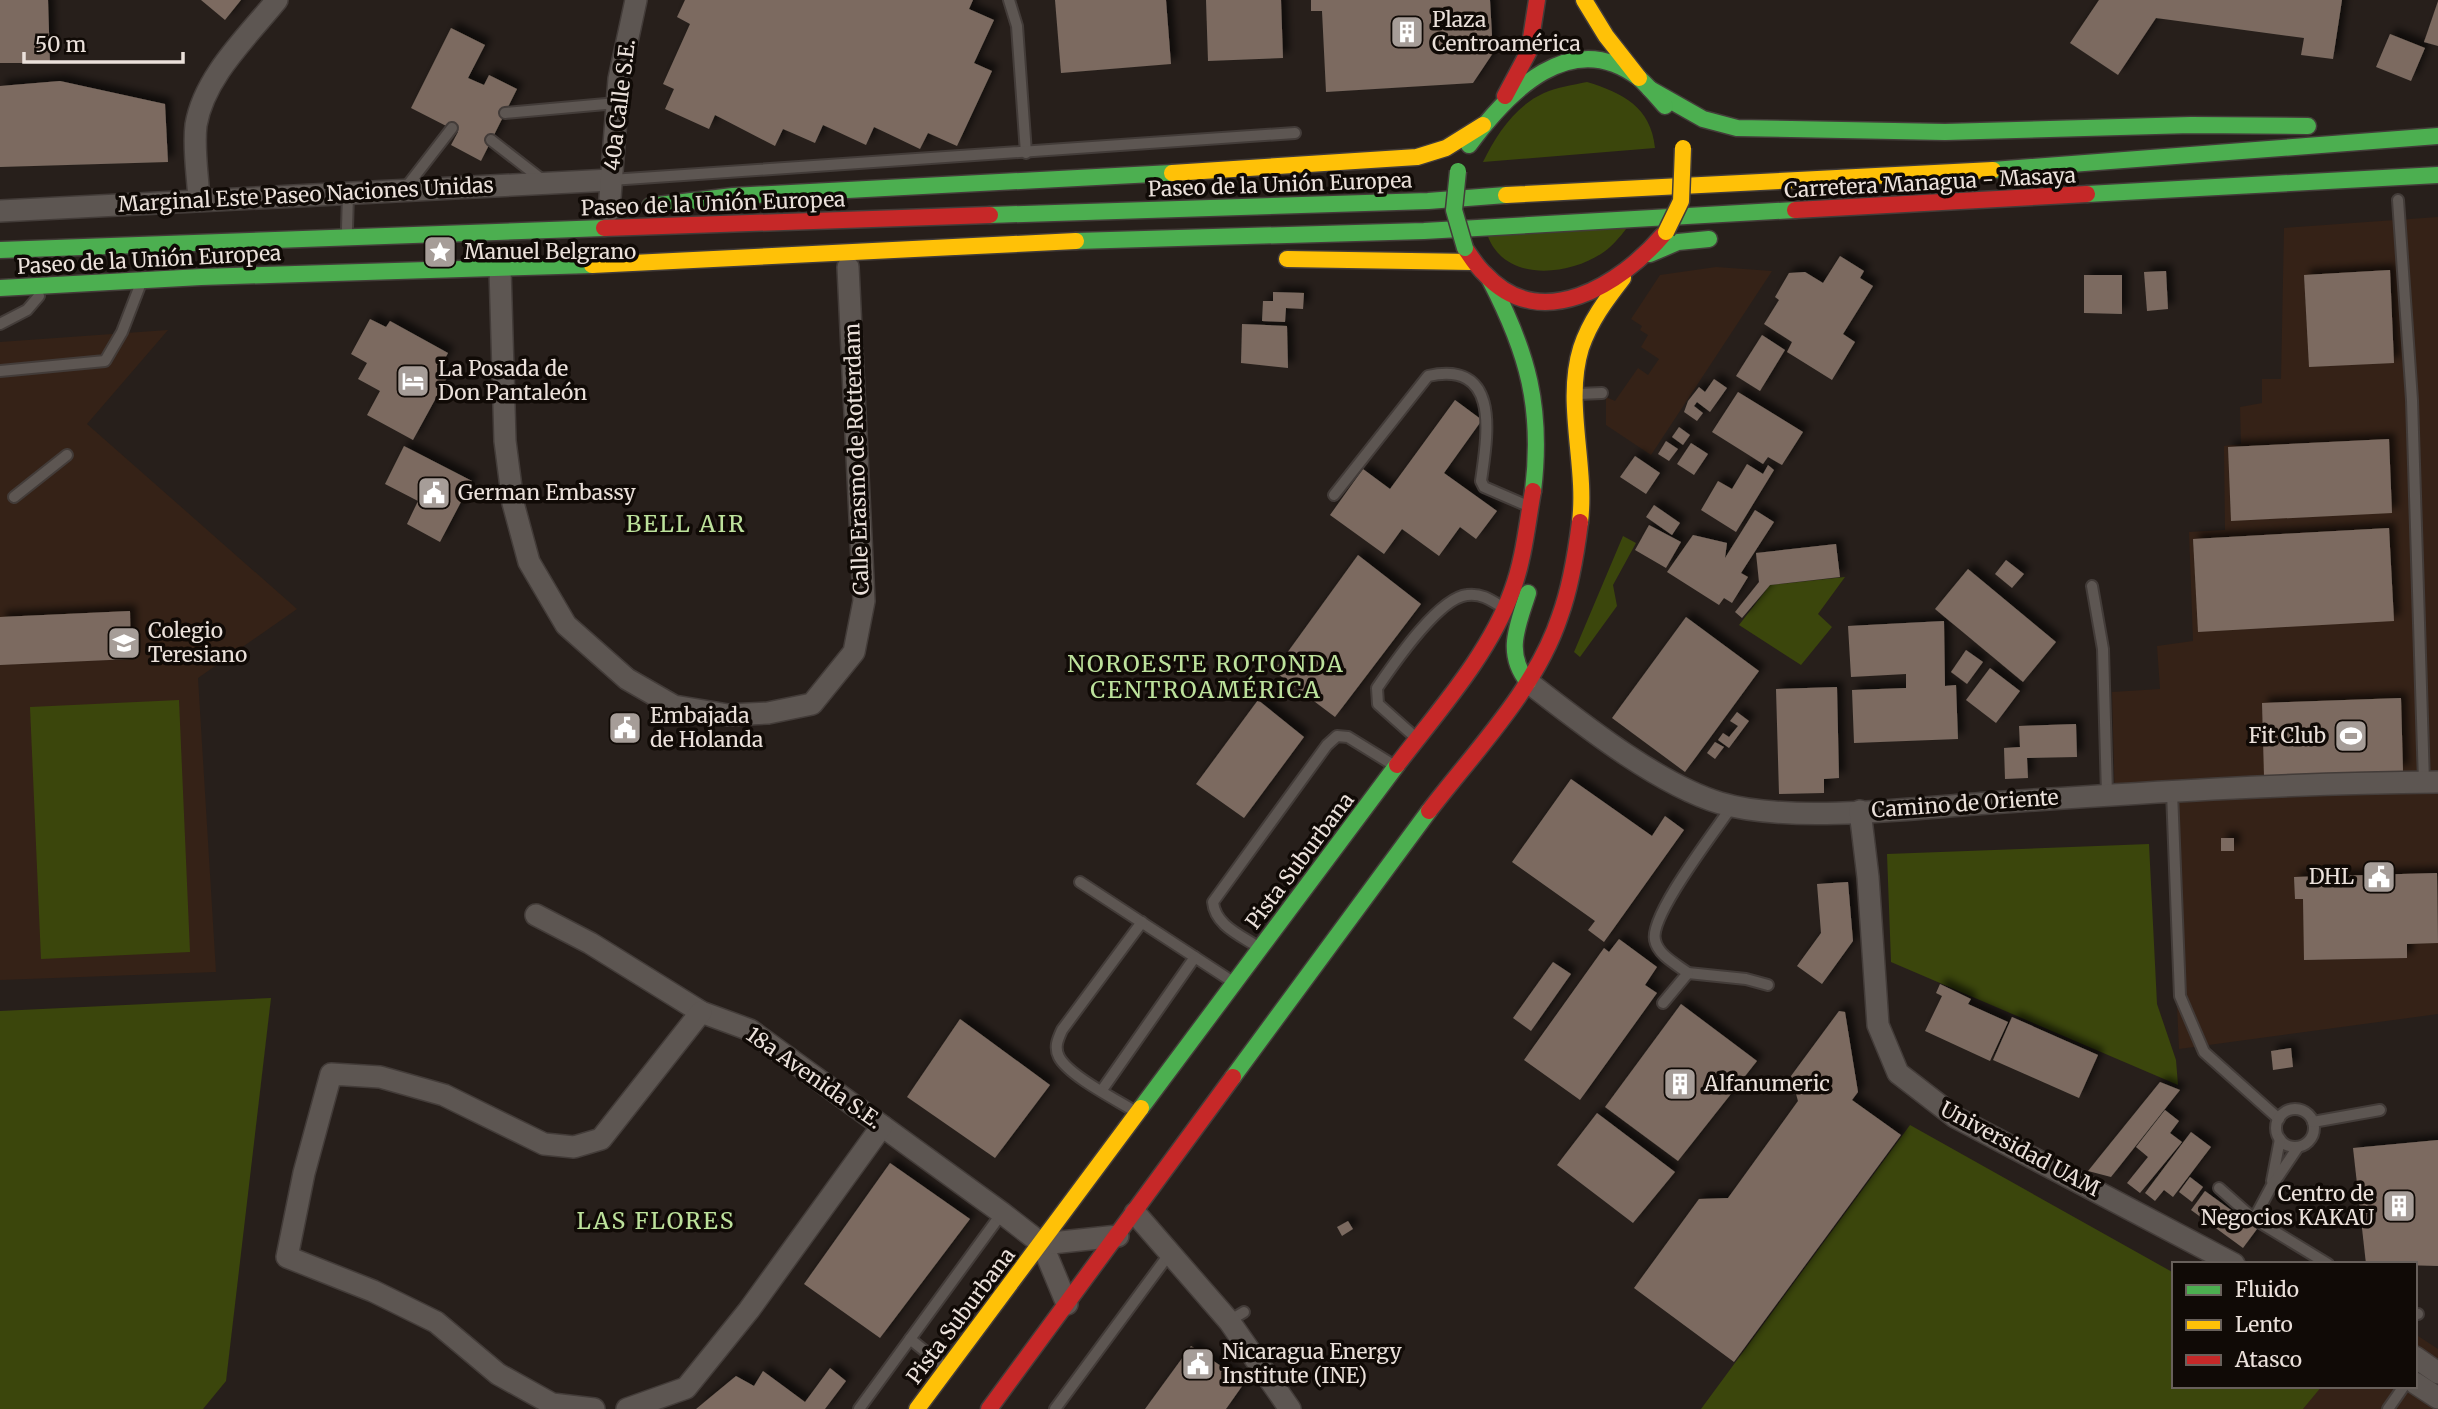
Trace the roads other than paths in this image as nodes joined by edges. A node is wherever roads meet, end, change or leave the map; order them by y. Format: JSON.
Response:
{"nodes":[{"id":1,"x":277,"y":0,"type":"edge"},
{"id":2,"x":636,"y":0,"type":"edge"},
{"id":3,"x":1009,"y":0,"type":"edge"},
{"id":4,"x":1537,"y":0,"type":"edge"},
{"id":5,"x":1584,"y":0,"type":"edge"},
{"id":6,"x":1645,"y":84,"type":"junction"},
{"id":7,"x":617,"y":103,"type":"junction"},
{"id":8,"x":1498,"y":106,"type":"junction"},
{"id":9,"x":505,"y":113,"type":"dead end"},
{"id":10,"x":2438,"y":121,"type":"edge"},
{"id":11,"x":2405,"y":122,"type":"dead end"},
{"id":12,"x":1483,"y":125,"type":"junction"},
{"id":13,"x":2322,"y":125,"type":"dead end"},
{"id":14,"x":452,"y":128,"type":"dead end"},
{"id":15,"x":1294,"y":133,"type":"dead end"},
{"id":16,"x":2438,"y":136,"type":"edge"},
{"id":17,"x":491,"y":140,"type":"dead end"},
{"id":18,"x":1026,"y":153,"type":"junction"},
{"id":19,"x":2438,"y":176,"type":"edge"},
{"id":20,"x":611,"y":180,"type":"junction"},
{"id":21,"x":545,"y":182,"type":"junction"},
{"id":22,"x":403,"y":191,"type":"junction"},
{"id":23,"x":348,"y":194,"type":"junction"},
{"id":24,"x":2398,"y":200,"type":"dead end"},
{"id":25,"x":199,"y":201,"type":"junction"},
{"id":26,"x":1428,"y":201,"type":"joint"},
{"id":27,"x":623,"y":209,"type":"junction"},
{"id":28,"x":0,"y":211,"type":"edge"},
{"id":29,"x":1424,"y":231,"type":"joint"},
{"id":30,"x":501,"y":232,"type":"junction"},
{"id":31,"x":347,"y":236,"type":"junction"},
{"id":32,"x":1727,"y":238,"type":"dead end"},
{"id":33,"x":0,"y":250,"type":"edge"},
{"id":34,"x":1650,"y":254,"type":"junction"},
{"id":35,"x":1468,"y":255,"type":"junction"},
{"id":36,"x":1273,"y":259,"type":"dead end"},
{"id":37,"x":635,"y":264,"type":"junction"},
{"id":38,"x":917,"y":266,"type":"dead end"},
{"id":39,"x":848,"y":267,"type":"junction"},
{"id":40,"x":500,"y":268,"type":"junction"},
{"id":41,"x":1623,"y":278,"type":"junction"},
{"id":42,"x":1490,"y":280,"type":"junction"},
{"id":43,"x":141,"y":282,"type":"junction"},
{"id":44,"x":48,"y":285,"type":"junction"},
{"id":45,"x":0,"y":288,"type":"edge"},
{"id":46,"x":0,"y":324,"type":"edge"},
{"id":47,"x":0,"y":371,"type":"edge"},
{"id":48,"x":1602,"y":393,"type":"dead end"},
{"id":49,"x":1576,"y":394,"type":"junction"},
{"id":50,"x":67,"y":455,"type":"dead end"},
{"id":51,"x":1538,"y":465,"type":"junction"},
{"id":52,"x":1334,"y":495,"type":"dead end"},
{"id":53,"x":14,"y":497,"type":"dead end"},
{"id":54,"x":1531,"y":508,"type":"junction"},
{"id":55,"x":2092,"y":586,"type":"dead end"},
{"id":56,"x":1504,"y":609,"type":"junction"},
{"id":57,"x":1528,"y":682,"type":"junction"},
{"id":58,"x":1417,"y":739,"type":"junction"},
{"id":59,"x":1396,"y":767,"type":"junction"},
{"id":60,"x":2431,"y":782,"type":"edge"},
{"id":61,"x":2172,"y":792,"type":"junction"},
{"id":62,"x":2107,"y":795,"type":"junction"},
{"id":63,"x":1732,"y":806,"type":"junction"},
{"id":64,"x":1860,"y":811,"type":"junction"},
{"id":65,"x":1080,"y":882,"type":"dead end"},
{"id":66,"x":536,"y":915,"type":"dead end"},
{"id":67,"x":1142,"y":922,"type":"junction"},
{"id":68,"x":1260,"y":948,"type":"junction"},
{"id":69,"x":1195,"y":957,"type":"junction"},
{"id":70,"x":1688,"y":973,"type":"junction"},
{"id":71,"x":1236,"y":984,"type":"junction"},
{"id":72,"x":1768,"y":985,"type":"dead end"},
{"id":73,"x":1663,"y":1003,"type":"dead end"},
{"id":74,"x":701,"y":1012,"type":"junction"},
{"id":75,"x":1102,"y":1090,"type":"junction"},
{"id":76,"x":2380,"y":1110,"type":"dead end"},
{"id":77,"x":1139,"y":1114,"type":"junction"},
{"id":78,"x":2279,"y":1119,"type":"junction"},
{"id":79,"x":2313,"y":1122,"type":"junction"},
{"id":80,"x":882,"y":1126,"type":"junction"},
{"id":81,"x":2280,"y":1139,"type":"junction"},
{"id":82,"x":2298,"y":1147,"type":"junction"},
{"id":83,"x":2271,"y":1187,"type":"junction"},
{"id":84,"x":2219,"y":1188,"type":"dead end"},
{"id":85,"x":1002,"y":1213,"type":"junction"},
{"id":86,"x":1135,"y":1213,"type":"junction"},
{"id":87,"x":2254,"y":1219,"type":"junction"},
{"id":88,"x":1118,"y":1236,"type":"junction"},
{"id":89,"x":1042,"y":1244,"type":"junction"},
{"id":90,"x":1170,"y":1253,"type":"junction"},
{"id":91,"x":2234,"y":1262,"type":"edge"},
{"id":92,"x":2325,"y":1262,"type":"edge"},
{"id":93,"x":1067,"y":1304,"type":"junction"},
{"id":94,"x":910,"y":1339,"type":"junction"},
{"id":95,"x":947,"y":1368,"type":"junction"},
{"id":96,"x":2417,"y":1384,"type":"edge"},
{"id":97,"x":2403,"y":1388,"type":"edge"},
{"id":98,"x":2438,"y":1398,"type":"edge"},
{"id":99,"x":594,"y":1409,"type":"edge"},
{"id":100,"x":627,"y":1409,"type":"edge"},
{"id":101,"x":859,"y":1409,"type":"edge"},
{"id":102,"x":917,"y":1409,"type":"edge"},
{"id":103,"x":989,"y":1409,"type":"edge"},
{"id":104,"x":1055,"y":1409,"type":"edge"},
{"id":105,"x":1290,"y":1409,"type":"edge"},
{"id":106,"x":2388,"y":1409,"type":"edge"}],
"edges":[{"from":1,"to":25,"type":"street"},
{"from":2,"to":7,"type":"street","name":"40a Calle S.E."},
{"from":3,"to":18,"type":"lane"},
{"from":4,"to":8,"type":"main road"},
{"from":5,"to":6,"type":"main road"},
{"from":6,"to":8,"type":"main road"},
{"from":6,"to":13,"type":"main road"},
{"from":6,"to":34,"type":"main road","bridge":true},
{"from":7,"to":9,"type":"lane"},
{"from":7,"to":20,"type":"street","name":"40a Calle S.E."},
{"from":8,"to":12,"type":"main road"},
{"from":10,"to":11,"type":"main road"},
{"from":12,"to":27,"type":"main road"},
{"from":12,"to":35,"type":"main road","bridge":true},
{"from":14,"to":22,"type":"lane"},
{"from":15,"to":18,"type":"lane"},
{"from":16,"to":26,"type":"main road","name":"Carretera Managua - Masaya"},
{"from":17,"to":21,"type":"lane"},
{"from":18,"to":20,"type":"lane"},
{"from":19,"to":29,"type":"main road","name":"Carretera Managua - Masaya"},
{"from":20,"to":21,"type":"street","name":"Marginal Este Paseo Naciones Unidas"},
{"from":20,"to":27,"type":"street","name":"40a Calle S.E."},
{"from":21,"to":22,"type":"street","name":"Marginal Este Paseo Naciones Unidas"},
{"from":22,"to":23,"type":"street","name":"Marginal Este Paseo Naciones Unidas"},
{"from":23,"to":25,"type":"street","name":"Marginal Este Paseo Naciones Unidas"},
{"from":23,"to":31,"type":"lane"},
{"from":24,"to":60,"type":"lane"},
{"from":25,"to":28,"type":"street","name":"Marginal Este Paseo Naciones Unidas"},
{"from":26,"to":30,"type":"main road","name":"Paseo de la Unión Europea"},
{"from":27,"to":30,"type":"main road"},
{"from":29,"to":37,"type":"main road","name":"Paseo de la Unión Europea"},
{"from":30,"to":31,"type":"main road","name":"Paseo de la Unión Europea"},
{"from":31,"to":33,"type":"main road","name":"Paseo de la Unión Europea"},
{"from":32,"to":34,"type":"main road"},
{"from":34,"to":41,"type":"main road"},
{"from":35,"to":36,"type":"main road"},
{"from":35,"to":42,"type":"main road"},
{"from":37,"to":39,"type":"main road","name":"Paseo de la Unión Europea"},
{"from":37,"to":40,"type":"main road","name":"Paseo de la Unión Europea"},
{"from":38,"to":39,"type":"main road","name":"Paseo de la Unión Europea"},
{"from":39,"to":40,"type":"street","name":"Calle Erasmo de Rotterdam"},
{"from":40,"to":43,"type":"main road","name":"Paseo de la Unión Europea"},
{"from":41,"to":42,"type":"main road"},
{"from":41,"to":49,"type":"main road"},
{"from":42,"to":51,"type":"main road","name":"Pista Suburbana"},
{"from":43,"to":44,"type":"main road","name":"Paseo de la Unión Europea"},
{"from":43,"to":47,"type":"lane"},
{"from":44,"to":45,"type":"main road","name":"Paseo de la Unión Europea"},
{"from":44,"to":46,"type":"lane"},
{"from":48,"to":49,"type":"lane"},
{"from":49,"to":57,"type":"main road"},
{"from":50,"to":53,"type":"lane"},
{"from":51,"to":54,"type":"main road","name":"Pista Suburbana"},
{"from":51,"to":57,"type":"main road"},
{"from":52,"to":54,"type":"lane"},
{"from":54,"to":56,"type":"main road","name":"Pista Suburbana"},
{"from":55,"to":62,"type":"lane"},
{"from":56,"to":58,"type":"main road","name":"Pista Suburbana"},
{"from":56,"to":58,"type":"lane"},
{"from":57,"to":63,"type":"street","name":"Camino de Oriente"},
{"from":57,"to":86,"type":"main road"},
{"from":58,"to":59,"type":"main road","name":"Pista Suburbana"},
{"from":59,"to":68,"type":"main road","name":"Pista Suburbana"},
{"from":59,"to":68,"type":"lane"},
{"from":60,"to":61,"type":"street","name":"Camino de Oriente"},
{"from":61,"to":62,"type":"street","name":"Camino de Oriente"},
{"from":61,"to":78,"type":"lane"},
{"from":62,"to":64,"type":"street","name":"Camino de Oriente"},
{"from":63,"to":64,"type":"street","name":"Camino de Oriente"},
{"from":63,"to":70,"type":"lane"},
{"from":64,"to":91,"type":"street","name":"Universidad UAM"},
{"from":65,"to":67,"type":"lane"},
{"from":66,"to":74,"type":"street","name":"18a Avenida S.E."},
{"from":67,"to":69,"type":"lane"},
{"from":67,"to":75,"type":"lane"},
{"from":68,"to":71,"type":"main road","name":"Pista Suburbana"},
{"from":69,"to":71,"type":"lane"},
{"from":69,"to":75,"type":"lane"},
{"from":70,"to":72,"type":"lane"},
{"from":70,"to":73,"type":"lane"},
{"from":71,"to":77,"type":"main road","name":"Pista Suburbana"},
{"from":74,"to":80,"type":"street","name":"18a Avenida S.E."},
{"from":74,"to":99,"type":"street"},
{"from":75,"to":77,"type":"lane"},
{"from":76,"to":79,"type":"lane"},
{"from":77,"to":89,"type":"main road","name":"Pista Suburbana"},
{"from":78,"to":79,"type":"lane"},
{"from":78,"to":81,"type":"lane"},
{"from":79,"to":82,"type":"lane"},
{"from":80,"to":85,"type":"street","name":"18a Avenida S.E."},
{"from":80,"to":100,"type":"street"},
{"from":81,"to":82,"type":"lane"},
{"from":81,"to":83,"type":"lane"},
{"from":82,"to":83,"type":"lane"},
{"from":83,"to":87,"type":"lane"},
{"from":84,"to":87,"type":"lane"},
{"from":85,"to":89,"type":"street","name":"18a Avenida S.E."},
{"from":85,"to":94,"type":"lane"},
{"from":86,"to":88,"type":"main road"},
{"from":86,"to":90,"type":"street"},
{"from":87,"to":92,"type":"lane"},
{"from":88,"to":89,"type":"street"},
{"from":88,"to":93,"type":"main road"},
{"from":89,"to":93,"type":"street","name":"18a Avenida S.E."},
{"from":89,"to":95,"type":"main road","name":"Pista Suburbana"},
{"from":90,"to":104,"type":"lane"},
{"from":90,"to":105,"type":"street"},
{"from":93,"to":103,"type":"main road"},
{"from":94,"to":95,"type":"lane"},
{"from":94,"to":101,"type":"lane"},
{"from":95,"to":102,"type":"main road","name":"Pista Suburbana"},
{"from":96,"to":98,"type":"street"},
{"from":97,"to":106,"type":"lane"}]}
